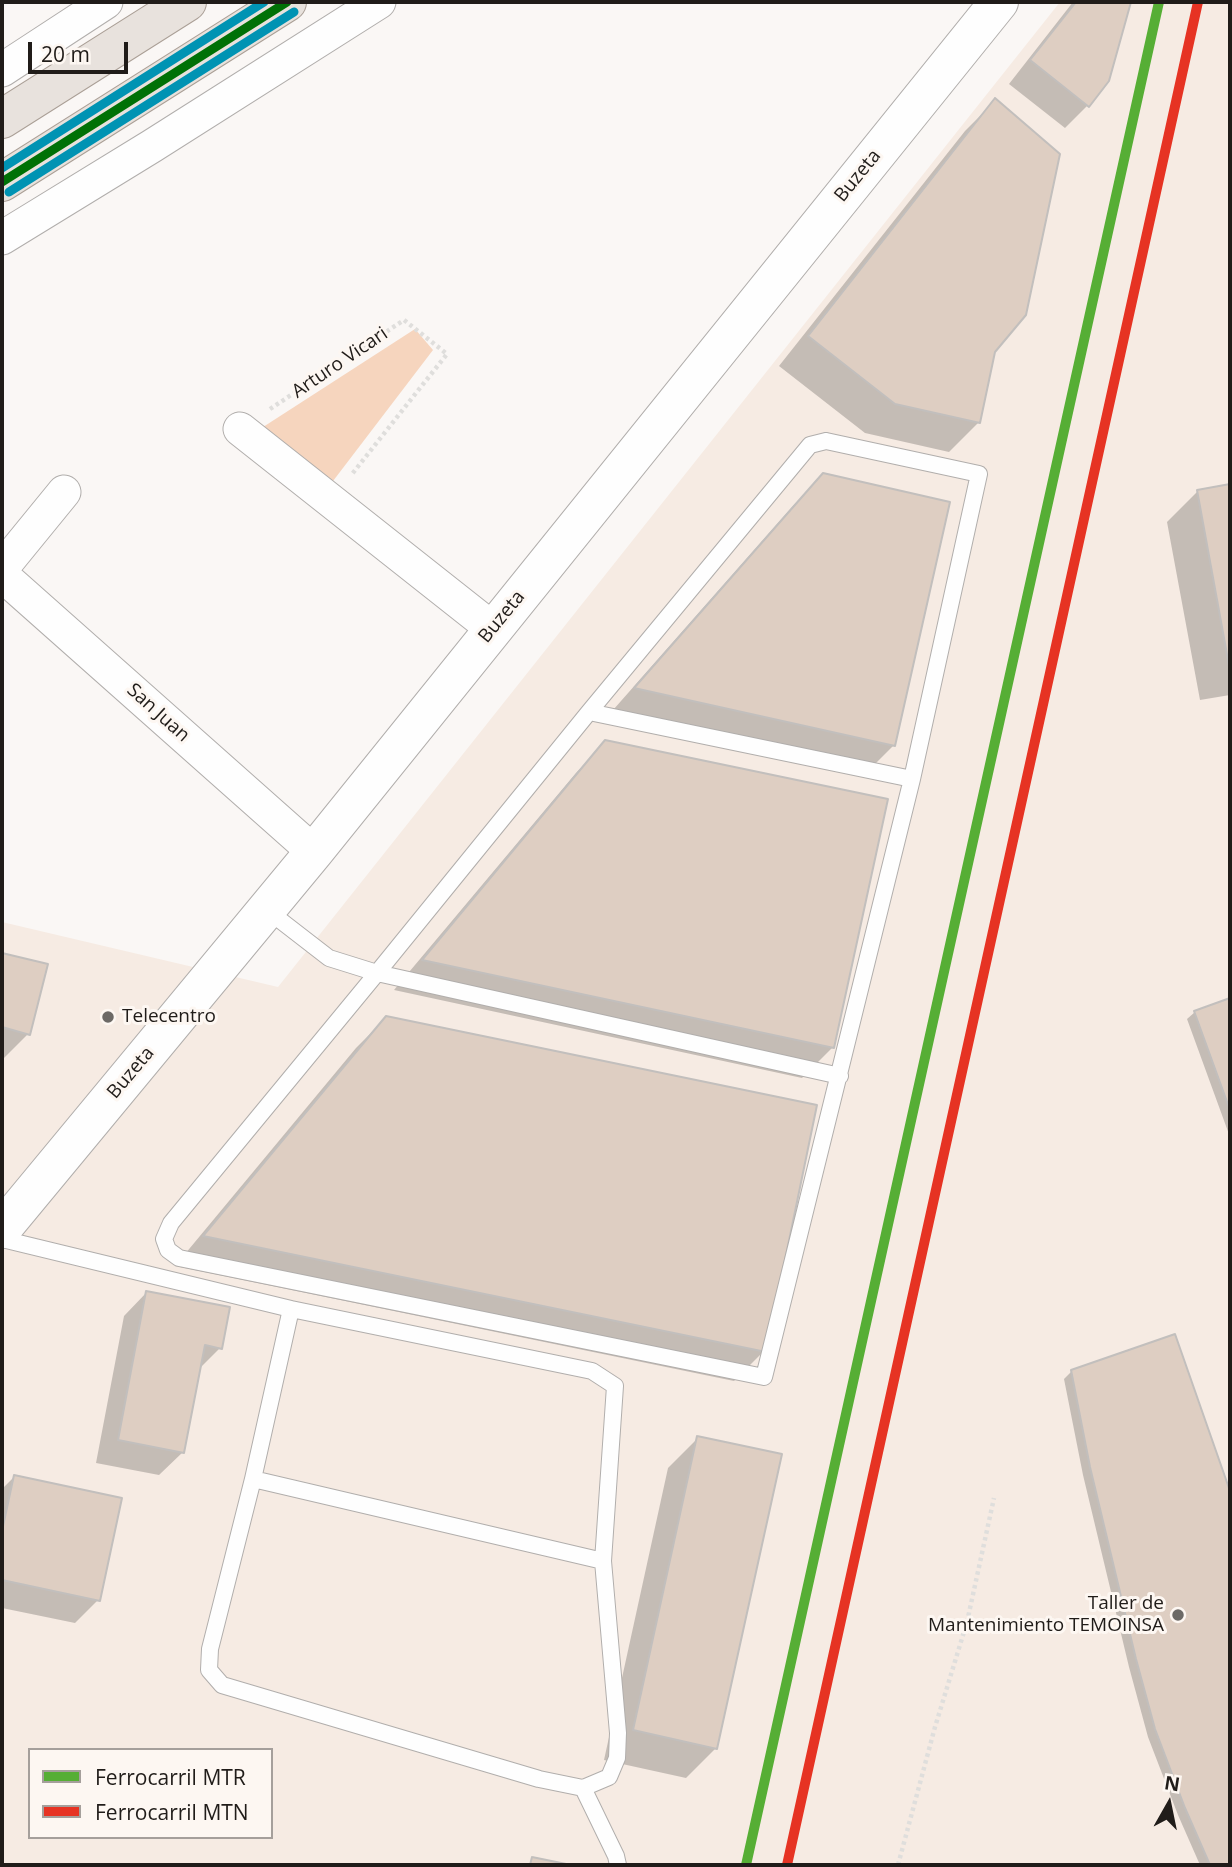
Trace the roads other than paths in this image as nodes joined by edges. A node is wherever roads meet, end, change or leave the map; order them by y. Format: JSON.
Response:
{"nodes":[{"id":1,"x":106,"y":2,"type":"edge"},
{"id":2,"x":187,"y":2,"type":"edge"},
{"id":3,"x":288,"y":2,"type":"edge"},
{"id":4,"x":379,"y":2,"type":"edge"},
{"id":5,"x":999,"y":2,"type":"edge"},
{"id":6,"x":2,"y":70,"type":"edge"},
{"id":7,"x":2,"y":119,"type":"edge"},
{"id":8,"x":2,"y":182,"type":"edge"},
{"id":9,"x":2,"y":238,"type":"edge"},
{"id":10,"x":240,"y":429,"type":"road end"},
{"id":11,"x":64,"y":492,"type":"dead end"},
{"id":12,"x":2,"y":568,"type":"edge"},
{"id":13,"x":2,"y":575,"type":"edge"},
{"id":14,"x":493,"y":629,"type":"junction"},
{"id":15,"x":589,"y":712,"type":"junction"},
{"id":16,"x":912,"y":779,"type":"junction"},
{"id":17,"x":314,"y":852,"type":"junction"},
{"id":18,"x":267,"y":910,"type":"junction"},
{"id":19,"x":377,"y":973,"type":"junction"},
{"id":20,"x":840,"y":1076,"type":"junction"},
{"id":21,"x":2,"y":1229,"type":"edge"},
{"id":22,"x":2,"y":1240,"type":"edge"},
{"id":23,"x":291,"y":1309,"type":"junction"},
{"id":24,"x":253,"y":1479,"type":"junction"},
{"id":25,"x":603,"y":1560,"type":"junction"},
{"id":26,"x":583,"y":1788,"type":"junction"},
{"id":27,"x":618,"y":1865,"type":"edge"}],
"edges":[{"from":1,"to":6,"type":"street"},
{"from":2,"to":7,"type":"main road"},
{"from":3,"to":8,"type":"main road"},
{"from":4,"to":9,"type":"street"},
{"from":5,"to":14,"type":"street","name":"Buzeta"},
{"from":10,"to":14,"type":"street"},
{"from":11,"to":12,"type":"street"},
{"from":13,"to":17,"type":"street","name":"San Juan"},
{"from":14,"to":17,"type":"street","name":"Buzeta"},
{"from":15,"to":16,"type":"lane"},
{"from":15,"to":16,"type":"lane"},
{"from":15,"to":19,"type":"lane"},
{"from":16,"to":20,"type":"lane"},
{"from":17,"to":18,"type":"street","name":"Buzeta"},
{"from":18,"to":19,"type":"lane"},
{"from":18,"to":21,"type":"street","name":"Buzeta"},
{"from":19,"to":20,"type":"lane"},
{"from":19,"to":20,"type":"lane"},
{"from":22,"to":23,"type":"lane"},
{"from":23,"to":24,"type":"lane"},
{"from":23,"to":25,"type":"lane"},
{"from":24,"to":25,"type":"lane"},
{"from":24,"to":26,"type":"lane"},
{"from":25,"to":26,"type":"lane"},
{"from":26,"to":27,"type":"lane"}]}
